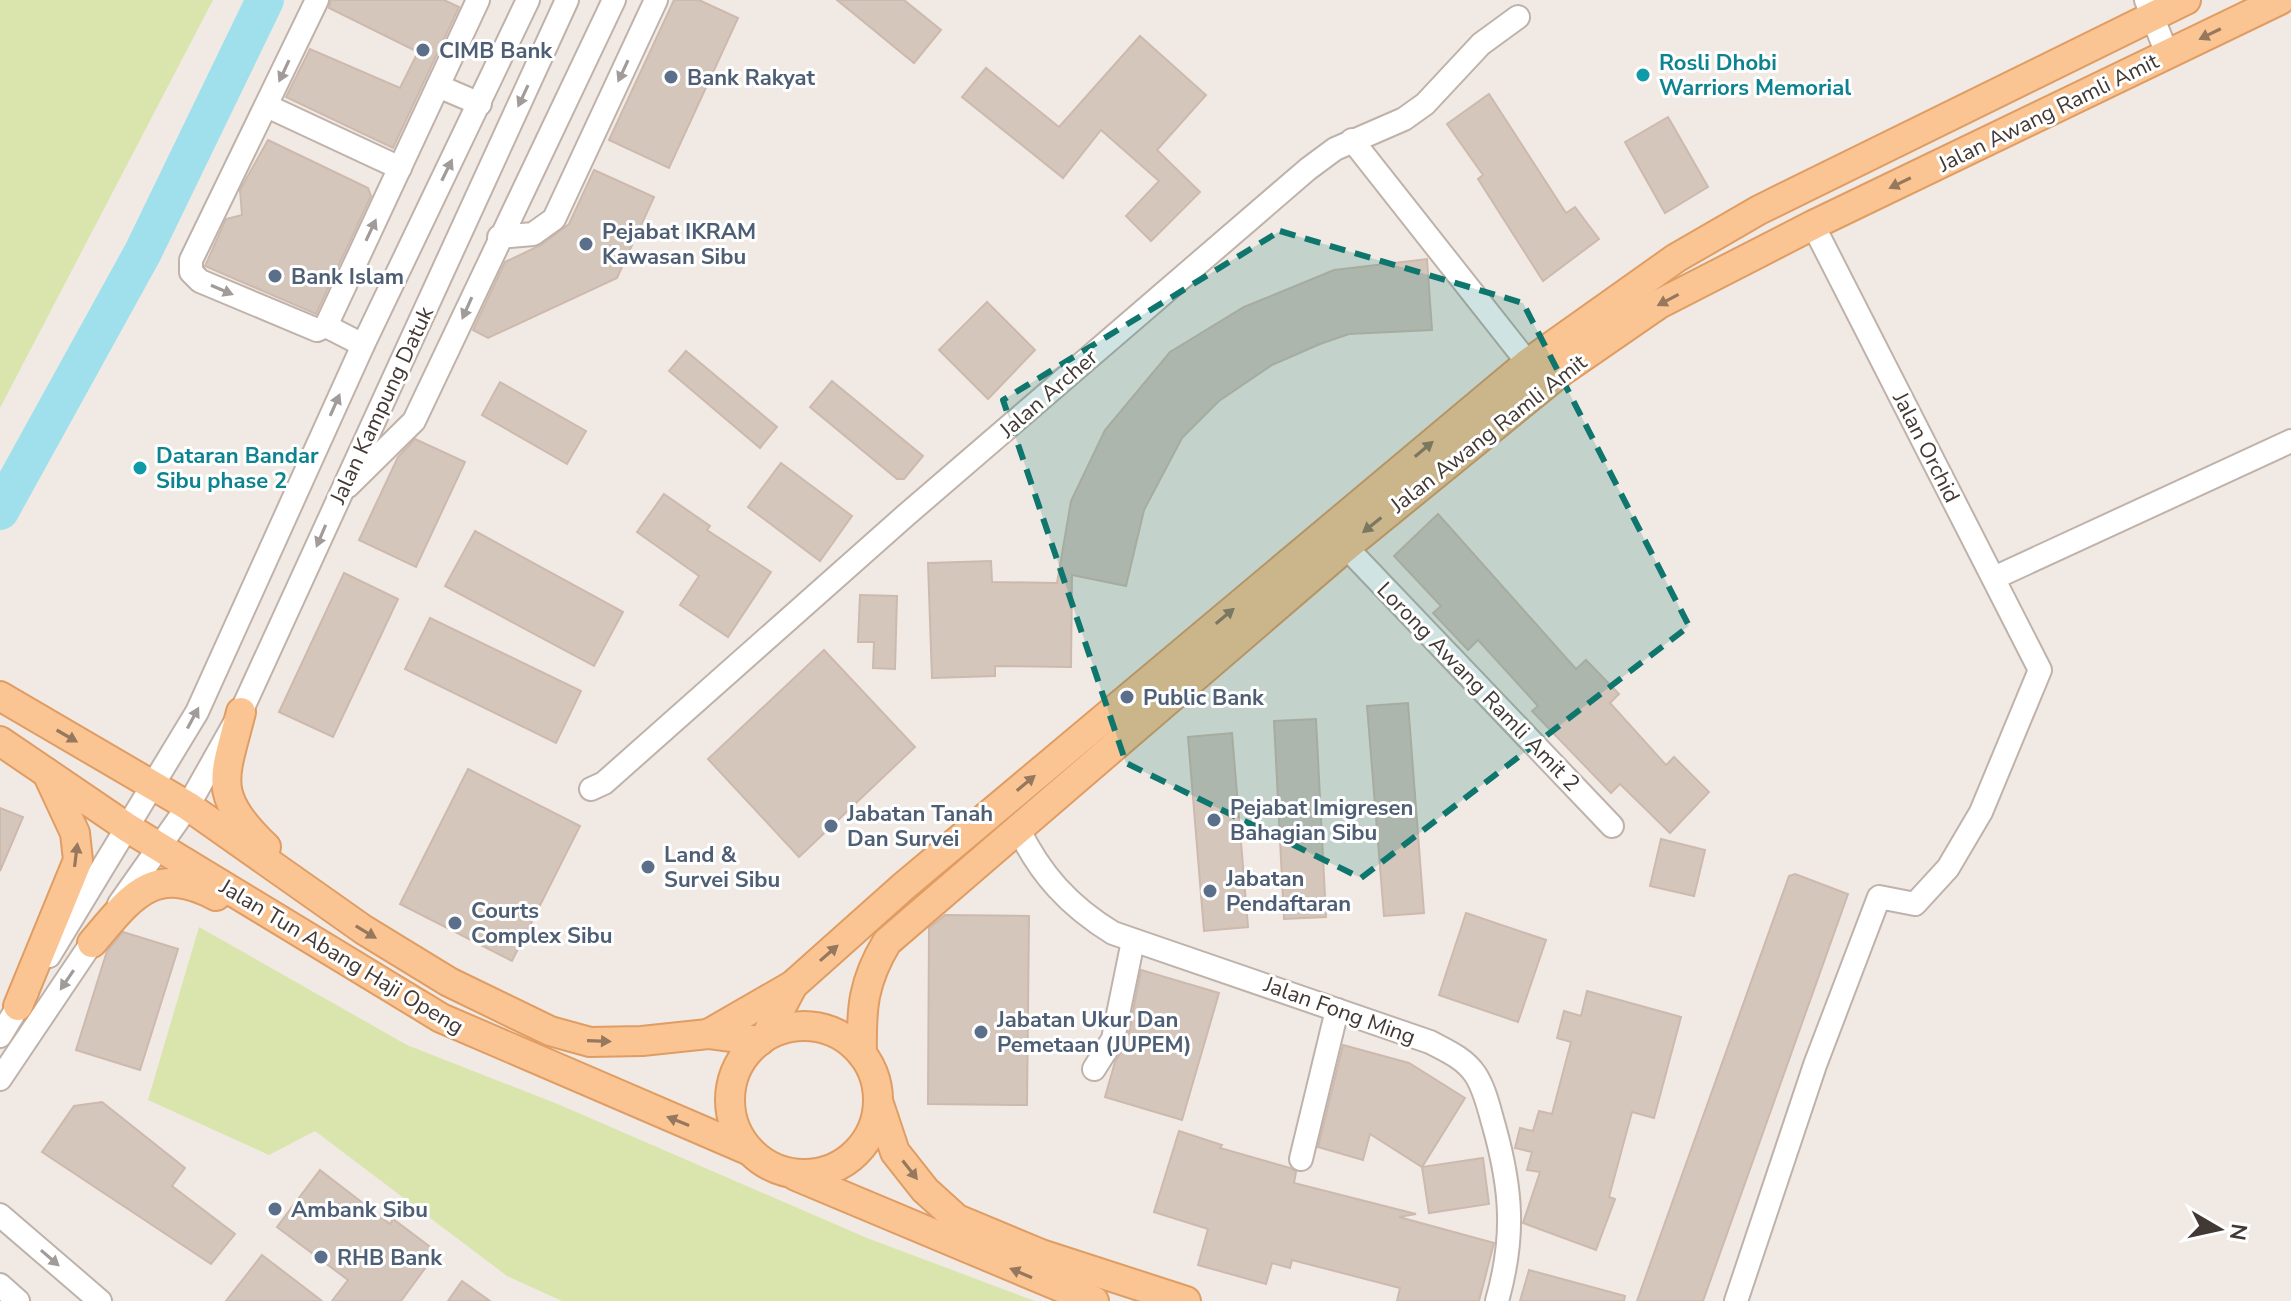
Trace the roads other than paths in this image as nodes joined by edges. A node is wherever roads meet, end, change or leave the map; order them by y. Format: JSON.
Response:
{"nodes":[{"id":1,"x":317,"y":0,"type":"edge"},
{"id":2,"x":478,"y":0,"type":"edge"},
{"id":3,"x":528,"y":0,"type":"edge"},
{"id":4,"x":567,"y":0,"type":"edge"},
{"id":5,"x":614,"y":0,"type":"edge"},
{"id":6,"x":656,"y":0,"type":"edge"},
{"id":7,"x":2186,"y":0,"type":"edge"},
{"id":8,"x":2280,"y":0,"type":"edge"},
{"id":9,"x":2149,"y":8,"type":"edge"},
{"id":10,"x":1518,"y":17,"type":"dead end"},
{"id":11,"x":2167,"y":54,"type":"junction"},
{"id":12,"x":438,"y":86,"type":"junction"},
{"id":13,"x":480,"y":104,"type":"junction"},
{"id":14,"x":267,"y":106,"type":"junction"},
{"id":15,"x":1352,"y":140,"type":"junction"},
{"id":16,"x":400,"y":168,"type":"junction"},
{"id":17,"x":1813,"y":225,"type":"junction"},
{"id":18,"x":499,"y":237,"type":"junction"},
{"id":19,"x":326,"y":326,"type":"junction"},
{"id":20,"x":363,"y":345,"type":"junction"},
{"id":21,"x":1528,"y":363,"type":"junction"},
{"id":22,"x":384,"y":396,"type":"junction"},
{"id":23,"x":414,"y":421,"type":"junction"},
{"id":24,"x":2291,"y":441,"type":"edge"},
{"id":25,"x":338,"y":496,"type":"junction"},
{"id":26,"x":1346,"y":547,"type":"junction"},
{"id":27,"x":1994,"y":578,"type":"junction"},
{"id":28,"x":0,"y":696,"type":"edge"},
{"id":29,"x":241,"y":712,"type":"junction"},
{"id":30,"x":0,"y":741,"type":"edge"},
{"id":31,"x":47,"y":773,"type":"junction"},
{"id":32,"x":154,"y":786,"type":"junction"},
{"id":33,"x":591,"y":789,"type":"dead end"},
{"id":34,"x":188,"y":806,"type":"junction"},
{"id":35,"x":1612,"y":826,"type":"dead end"},
{"id":36,"x":128,"y":828,"type":"junction"},
{"id":37,"x":1018,"y":828,"type":"junction"},
{"id":38,"x":158,"y":846,"type":"junction"},
{"id":39,"x":332,"y":911,"type":"junction"},
{"id":40,"x":1133,"y":941,"type":"junction"},
{"id":41,"x":92,"y":943,"type":"junction"},
{"id":42,"x":373,"y":977,"type":"junction"},
{"id":43,"x":793,"y":985,"type":"junction"},
{"id":44,"x":18,"y":1006,"type":"junction"},
{"id":45,"x":1337,"y":1010,"type":"junction"},
{"id":46,"x":708,"y":1034,"type":"junction"},
{"id":47,"x":0,"y":1036,"type":"edge"},
{"id":48,"x":763,"y":1038,"type":"junction"},
{"id":49,"x":862,"y":1054,"type":"junction"},
{"id":50,"x":1094,"y":1069,"type":"dead end"},
{"id":51,"x":0,"y":1079,"type":"edge"},
{"id":52,"x":878,"y":1100,"type":"junction"},
{"id":53,"x":750,"y":1151,"type":"junction"},
{"id":54,"x":1301,"y":1159,"type":"dead end"},
{"id":55,"x":774,"y":1168,"type":"junction"},
{"id":56,"x":0,"y":1215,"type":"edge"},
{"id":57,"x":0,"y":1285,"type":"edge"},
{"id":58,"x":18,"y":1301,"type":"edge"},
{"id":59,"x":100,"y":1301,"type":"edge"},
{"id":60,"x":1094,"y":1301,"type":"edge"},
{"id":61,"x":1186,"y":1301,"type":"edge"},
{"id":62,"x":1497,"y":1301,"type":"edge"},
{"id":63,"x":1736,"y":1301,"type":"edge"}],
"edges":[{"from":1,"to":14,"type":"street","one_way":true},
{"from":2,"to":12,"type":"street"},
{"from":3,"to":13,"type":"street","name":"Jalan Kampung Datuk"},
{"from":4,"to":22,"type":"street","name":"Jalan Kampung Datuk","one_way":true},
{"from":5,"to":18,"type":"street"},
{"from":6,"to":18,"type":"street","one_way":true},
{"from":7,"to":9,"type":"main road","name":"Jalan Awang Ramli Amit"},
{"from":8,"to":11,"type":"main road","name":"Jalan Awang Ramli Amit","one_way":true},
{"from":9,"to":11,"type":"street"},
{"from":9,"to":21,"type":"main road","name":"Jalan Awang Ramli Amit"},
{"from":10,"to":15,"type":"street","name":"Jalan Archer"},
{"from":11,"to":17,"type":"main road","name":"Jalan Awang Ramli Amit","one_way":true},
{"from":12,"to":13,"type":"street"},
{"from":12,"to":16,"type":"street"},
{"from":20,"to":13,"type":"street","name":"Jalan Kampung Datuk","one_way":true},
{"from":14,"to":16,"type":"street"},
{"from":14,"to":19,"type":"street","one_way":true},
{"from":15,"to":21,"type":"street"},
{"from":15,"to":33,"type":"street","name":"Jalan Archer"},
{"from":19,"to":16,"type":"street","one_way":true},
{"from":17,"to":26,"type":"main road","name":"Jalan Awang Ramli Amit","one_way":true},
{"from":17,"to":27,"type":"street","name":"Jalan Orchid"},
{"from":18,"to":23,"type":"street","one_way":true},
{"from":19,"to":20,"type":"street"},
{"from":32,"to":20,"type":"street","name":"Jalan Kampung Datuk","one_way":true},
{"from":43,"to":21,"type":"main road","name":"Jalan Awang Ramli Amit","one_way":true},
{"from":22,"to":23,"type":"street"},
{"from":22,"to":25,"type":"street","name":"Jalan Kampung Datuk"},
{"from":23,"to":25,"type":"street"},
{"from":24,"to":27,"type":"street"},
{"from":25,"to":29,"type":"street","name":"Jalan Kampung Datuk","one_way":true},
{"from":26,"to":35,"type":"street","name":"Lorong Awang Ramli Amit 2"},
{"from":26,"to":37,"type":"main road","name":"Jalan Awang Ramli Amit"},
{"from":27,"to":63,"type":"street","name":"Jalan Orchid"},
{"from":28,"to":32,"type":"main road","name":"Jalan Tun Abang Haji Openg","one_way":true},
{"from":29,"to":34,"type":"street","name":"Jalan Kampung Datuk"},
{"from":29,"to":39,"type":"main road"},
{"from":30,"to":31,"type":"main road","name":"Jalan Tun Abang Haji Openg"},
{"from":31,"to":36,"type":"main road","name":"Jalan Tun Abang Haji Openg"},
{"from":44,"to":31,"type":"main road","one_way":true},
{"from":32,"to":34,"type":"main road","name":"Jalan Tun Abang Haji Openg"},
{"from":32,"to":36,"type":"street","name":"Jalan Kampung Datuk"},
{"from":34,"to":38,"type":"street","name":"Jalan Kampung Datuk"},
{"from":34,"to":39,"type":"main road","name":"Jalan Tun Abang Haji Openg"},
{"from":36,"to":38,"type":"main road","name":"Jalan Tun Abang Haji Openg"},
{"from":36,"to":44,"type":"street","name":"Jalan Kampung Datuk"},
{"from":37,"to":40,"type":"street","name":"Jalan Fong Ming"},
{"from":37,"to":49,"type":"main road","name":"Jalan Awang Ramli Amit"},
{"from":38,"to":41,"type":"street","name":"Jalan Kampung Datuk"},
{"from":38,"to":42,"type":"main road","name":"Jalan Tun Abang Haji Openg"},
{"from":39,"to":46,"type":"main road","name":"Jalan Tun Abang Haji Openg","one_way":true},
{"from":40,"to":45,"type":"street","name":"Jalan Fong Ming"},
{"from":40,"to":50,"type":"street"},
{"from":41,"to":42,"type":"main road"},
{"from":41,"to":51,"type":"street","name":"Jalan Kampung Datuk","one_way":true},
{"from":53,"to":42,"type":"main road","name":"Jalan Tun Abang Haji Openg","one_way":true},
{"from":43,"to":46,"type":"main road"},
{"from":43,"to":48,"type":"main road","name":"Jalan Awang Ramli Amit"},
{"from":44,"to":47,"type":"street","name":"Jalan Kampung Datuk"},
{"from":45,"to":54,"type":"street"},
{"from":45,"to":62,"type":"street","name":"Jalan Fong Ming"},
{"from":46,"to":48,"type":"main road","name":"Jalan Tun Abang Haji Openg"},
{"from":48,"to":49,"type":"main road"},
{"from":48,"to":53,"type":"main road"},
{"from":49,"to":52,"type":"main road"},
{"from":52,"to":55,"type":"main road"},
{"from":52,"to":61,"type":"main road","one_way":true},
{"from":53,"to":55,"type":"main road"},
{"from":60,"to":55,"type":"main road","one_way":true},
{"from":56,"to":59,"type":"street","one_way":true},
{"from":57,"to":58,"type":"street"}]}
